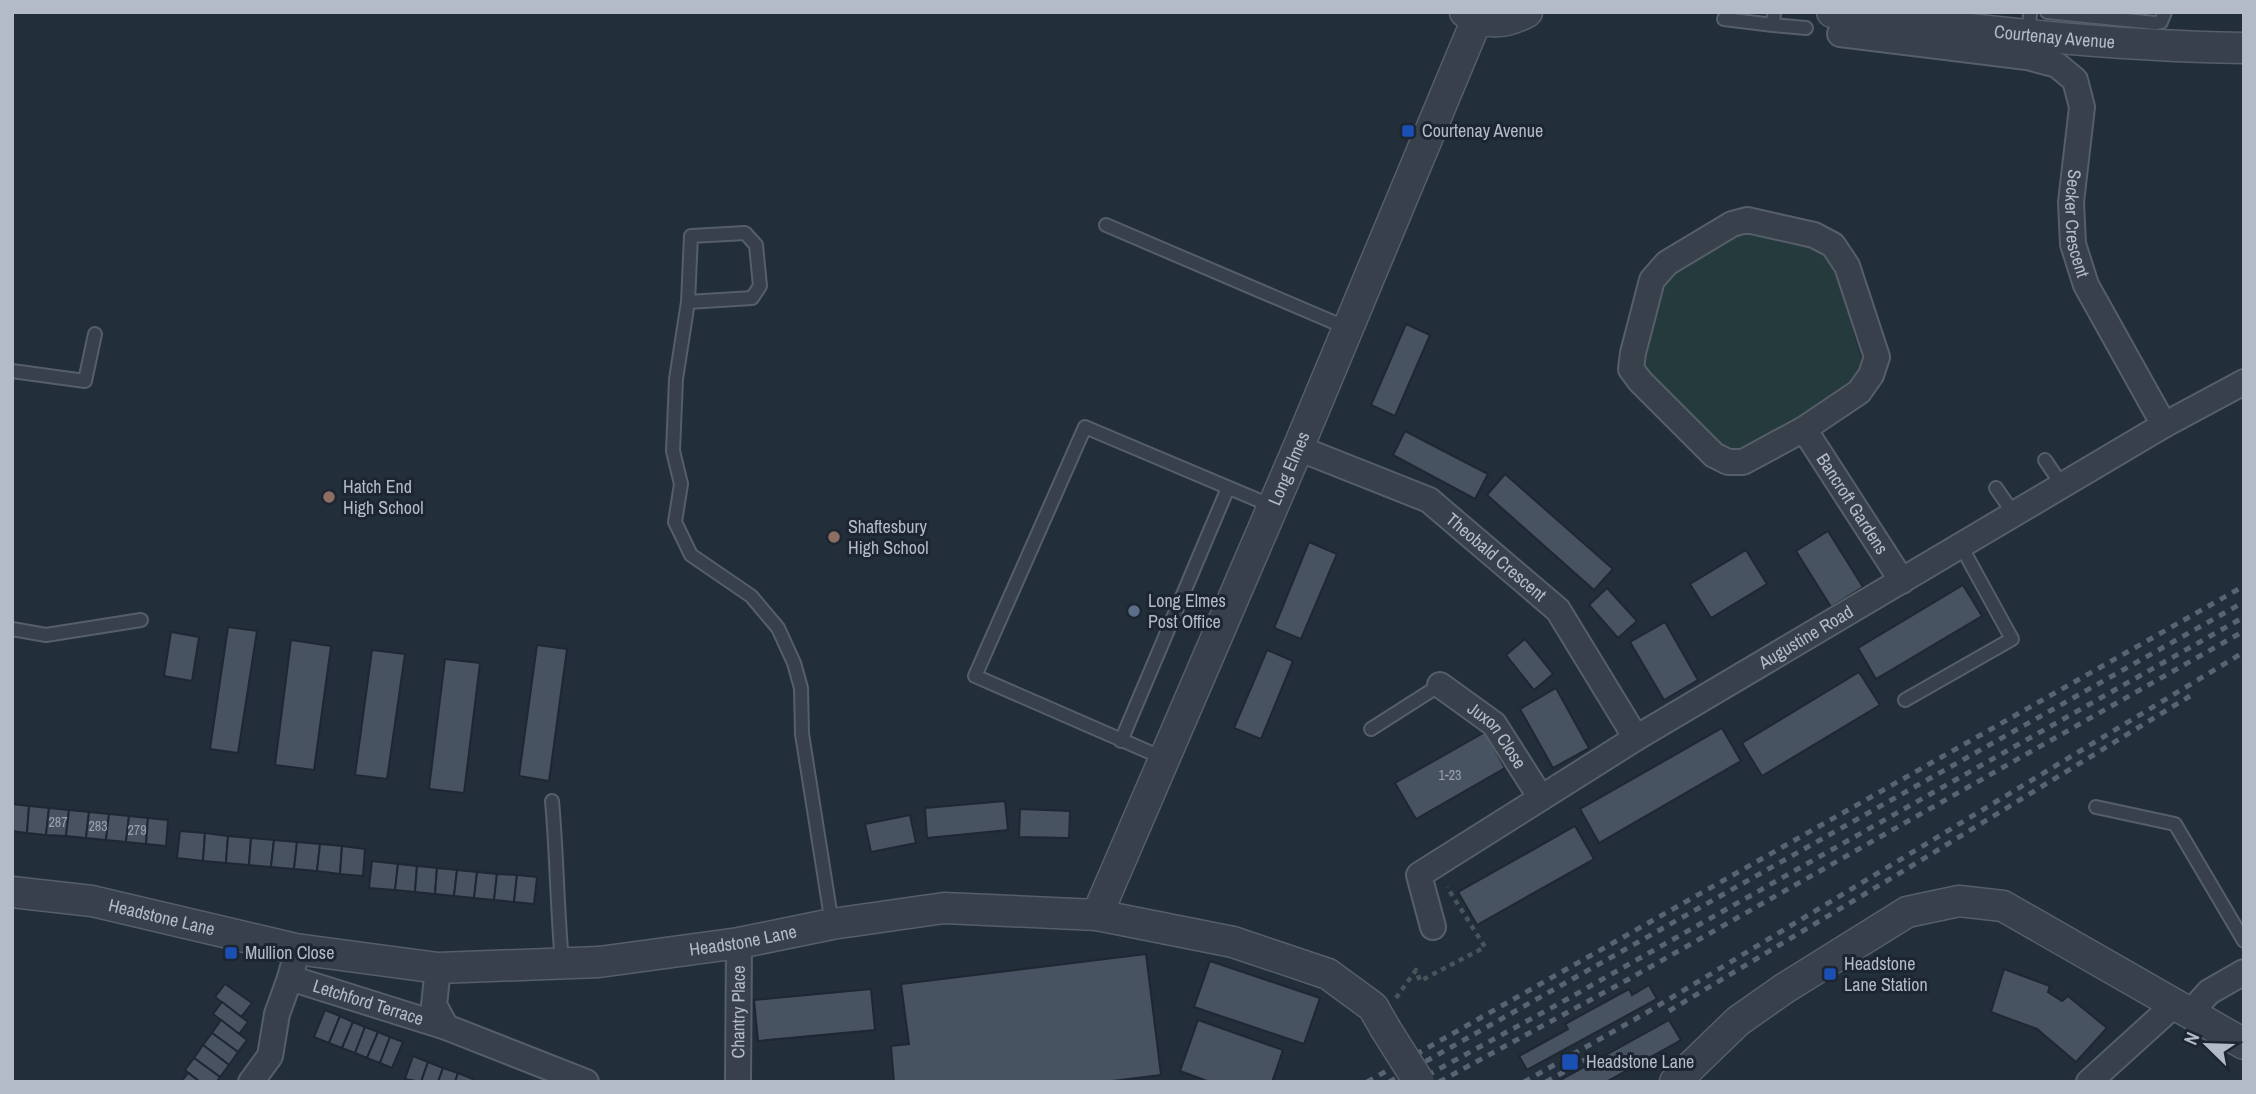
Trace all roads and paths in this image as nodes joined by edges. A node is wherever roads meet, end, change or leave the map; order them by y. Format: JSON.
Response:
{"nodes":[{"id":1,"x":1527,"y":12,"type":"edge"},
{"id":2,"x":2047,"y":12,"type":"edge"},
{"id":3,"x":2165,"y":12,"type":"edge"},
{"id":4,"x":1471,"y":16,"type":"edge"},
{"id":5,"x":1773,"y":18,"type":"edge"},
{"id":6,"x":1724,"y":19,"type":"dead end"},
{"id":7,"x":1851,"y":25,"type":"edge"},
{"id":8,"x":1806,"y":28,"type":"dead end"},
{"id":9,"x":2029,"y":35,"type":"edge"},
{"id":10,"x":2244,"y":48,"type":"edge"},
{"id":11,"x":1106,"y":225,"type":"dead end"},
{"id":12,"x":688,"y":302,"type":"junction"},
{"id":13,"x":1348,"y":328,"type":"junction"},
{"id":14,"x":95,"y":334,"type":"dead end"},
{"id":15,"x":12,"y":371,"type":"edge"},
{"id":16,"x":2244,"y":382,"type":"edge"},
{"id":17,"x":2164,"y":425,"type":"junction"},
{"id":18,"x":1804,"y":429,"type":"junction"},
{"id":19,"x":1298,"y":448,"type":"junction"},
{"id":20,"x":2045,"y":460,"type":"dead end"},
{"id":21,"x":2062,"y":485,"type":"junction"},
{"id":22,"x":1228,"y":488,"type":"junction"},
{"id":23,"x":1996,"y":488,"type":"dead end"},
{"id":24,"x":1272,"y":506,"type":"junction"},
{"id":25,"x":2014,"y":514,"type":"junction"},
{"id":26,"x":1961,"y":546,"type":"junction"},
{"id":27,"x":1902,"y":581,"type":"junction"},
{"id":28,"x":141,"y":620,"type":"dead end"},
{"id":29,"x":12,"y":629,"type":"edge"},
{"id":30,"x":1440,"y":685,"type":"joint"},
{"id":31,"x":1905,"y":700,"type":"dead end"},
{"id":32,"x":1371,"y":729,"type":"dead end"},
{"id":33,"x":1636,"y":738,"type":"junction"},
{"id":34,"x":1121,"y":741,"type":"junction"},
{"id":35,"x":1163,"y":758,"type":"junction"},
{"id":36,"x":1541,"y":798,"type":"junction"},
{"id":37,"x":552,"y":801,"type":"dead end"},
{"id":38,"x":2096,"y":807,"type":"dead end"},
{"id":39,"x":12,"y":892,"type":"edge"},
{"id":40,"x":1097,"y":915,"type":"junction"},
{"id":41,"x":832,"y":924,"type":"junction"},
{"id":42,"x":1433,"y":928,"type":"dead end"},
{"id":43,"x":2244,"y":941,"type":"edge"},
{"id":44,"x":739,"y":943,"type":"junction"},
{"id":45,"x":296,"y":949,"type":"junction"},
{"id":46,"x":562,"y":963,"type":"junction"},
{"id":47,"x":438,"y":968,"type":"junction"},
{"id":48,"x":2244,"y":972,"type":"edge"},
{"id":49,"x":1411,"y":977,"type":"dead end"},
{"id":50,"x":290,"y":978,"type":"junction"},
{"id":51,"x":2183,"y":1008,"type":"junction"},
{"id":52,"x":1388,"y":1015,"type":"junction"},
{"id":53,"x":446,"y":1027,"type":"junction"},
{"id":54,"x":2244,"y":1044,"type":"edge"},
{"id":55,"x":251,"y":1082,"type":"edge"},
{"id":56,"x":586,"y":1082,"type":"edge"},
{"id":57,"x":738,"y":1082,"type":"edge"},
{"id":58,"x":1419,"y":1082,"type":"edge"},
{"id":59,"x":1675,"y":1082,"type":"edge"},
{"id":60,"x":2089,"y":1082,"type":"edge"}],
"edges":[{"from":1,"to":4,"type":"street"},
{"from":2,"to":3,"type":"lane"},
{"from":4,"to":13,"type":"street","name":"Long Elmes"},
{"from":5,"to":6,"type":"lane"},
{"from":5,"to":8,"type":"lane"},
{"from":7,"to":9,"type":"street","name":"Courtenay Avenue"},
{"from":9,"to":10,"type":"street","name":"Courtenay Avenue"},
{"from":9,"to":17,"type":"street","name":"Secker Crescent"},
{"from":11,"to":13,"type":"lane"},
{"from":12,"to":12,"type":"lane"},
{"from":12,"to":41,"type":"lane"},
{"from":13,"to":19,"type":"street","name":"Long Elmes"},
{"from":14,"to":15,"type":"lane"},
{"from":16,"to":17,"type":"street","name":"Augustine Road"},
{"from":17,"to":21,"type":"street","name":"Augustine Road"},
{"from":18,"to":18,"type":"street"},
{"from":18,"to":27,"type":"street","name":"Bancroft Gardens"},
{"from":19,"to":24,"type":"street","name":"Long Elmes"},
{"from":19,"to":33,"type":"street","name":"Theobald Crescent"},
{"from":20,"to":21,"type":"lane"},
{"from":21,"to":25,"type":"street","name":"Augustine Road"},
{"from":22,"to":24,"type":"lane"},
{"from":22,"to":34,"type":"lane"},
{"from":22,"to":34,"type":"lane"},
{"from":23,"to":25,"type":"lane"},
{"from":24,"to":35,"type":"street","name":"Long Elmes"},
{"from":25,"to":26,"type":"street","name":"Augustine Road"},
{"from":26,"to":27,"type":"street","name":"Augustine Road"},
{"from":26,"to":31,"type":"lane"},
{"from":27,"to":33,"type":"street","name":"Augustine Road"},
{"from":28,"to":29,"type":"lane"},
{"from":30,"to":32,"type":"lane"},
{"from":30,"to":36,"type":"street","name":"Juxon Close"},
{"from":33,"to":36,"type":"street","name":"Augustine Road"},
{"from":34,"to":35,"type":"lane"},
{"from":35,"to":40,"type":"street","name":"Long Elmes"},
{"from":36,"to":42,"type":"street","name":"Augustine Road"},
{"from":37,"to":46,"type":"lane"},
{"from":38,"to":43,"type":"lane"},
{"from":39,"to":45,"type":"street","name":"Headstone Lane"},
{"from":40,"to":41,"type":"street","name":"Headstone Lane"},
{"from":40,"to":52,"type":"street","name":"Headstone Lane"},
{"from":41,"to":44,"type":"street","name":"Headstone Lane"},
{"from":44,"to":46,"type":"street","name":"Headstone Lane"},
{"from":44,"to":57,"type":"street","name":"Chantry Place"},
{"from":45,"to":47,"type":"street","name":"Headstone Lane"},
{"from":45,"to":50,"type":"street"},
{"from":46,"to":47,"type":"street","name":"Headstone Lane"},
{"from":47,"to":53,"type":"street","name":"Letchford Terrace"},
{"from":48,"to":51,"type":"street"},
{"from":49,"to":52,"type":"path"},
{"from":50,"to":53,"type":"street","name":"Letchford Terrace"},
{"from":50,"to":55,"type":"street"},
{"from":51,"to":54,"type":"street"},
{"from":51,"to":59,"type":"street"},
{"from":51,"to":60,"type":"street"},
{"from":52,"to":58,"type":"street","name":"Headstone Lane","bridge":true},
{"from":53,"to":56,"type":"street","name":"Letchford Terrace"}]}
